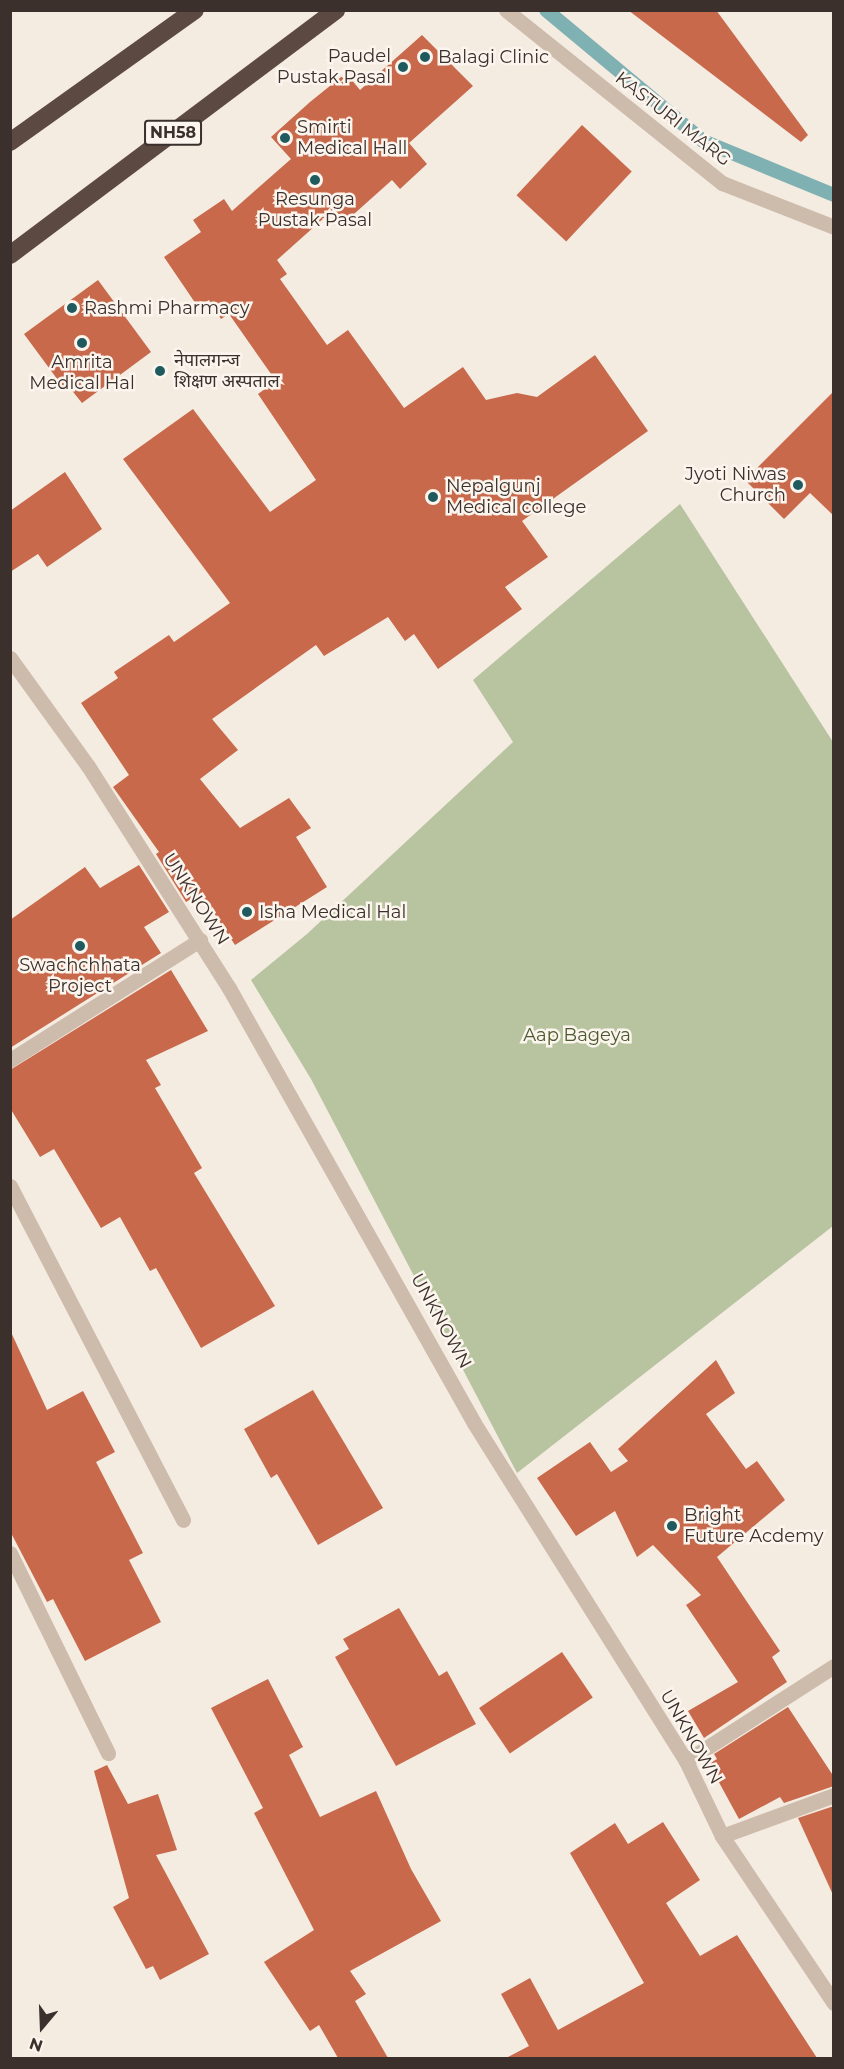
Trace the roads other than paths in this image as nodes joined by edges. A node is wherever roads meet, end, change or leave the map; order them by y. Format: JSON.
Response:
{"nodes":[{"id":1,"x":195,"y":10,"type":"edge"},
{"id":2,"x":336,"y":10,"type":"edge"},
{"id":3,"x":507,"y":10,"type":"edge"},
{"id":4,"x":10,"y":142,"type":"edge"},
{"id":5,"x":834,"y":227,"type":"edge"},
{"id":6,"x":10,"y":255,"type":"edge"},
{"id":7,"x":10,"y":658,"type":"edge"},
{"id":8,"x":200,"y":940,"type":"junction"},
{"id":9,"x":10,"y":1060,"type":"edge"},
{"id":10,"x":10,"y":1186,"type":"edge"},
{"id":11,"x":183,"y":1520,"type":"dead end"},
{"id":12,"x":10,"y":1553,"type":"edge"},
{"id":13,"x":834,"y":1666,"type":"edge"},
{"id":14,"x":108,"y":1753,"type":"dead end"},
{"id":15,"x":686,"y":1761,"type":"junction"},
{"id":16,"x":834,"y":1795,"type":"edge"},
{"id":17,"x":722,"y":1836,"type":"junction"},
{"id":18,"x":834,"y":2003,"type":"edge"}],
"edges":[{"from":1,"to":4,"type":"highway"},
{"from":2,"to":6,"type":"highway","number":"NH58"},
{"from":3,"to":5,"type":"street","name":"KASTURI MARG"},
{"from":7,"to":8,"type":"street","name":"UNKNOWN"},
{"from":8,"to":9,"type":"street"},
{"from":8,"to":15,"type":"street","name":"UNKNOWN"},
{"from":10,"to":11,"type":"street"},
{"from":12,"to":14,"type":"street"},
{"from":13,"to":15,"type":"street"},
{"from":15,"to":17,"type":"street","name":"UNKNOWN"},
{"from":16,"to":17,"type":"street"},
{"from":17,"to":18,"type":"street","name":"UNKNOWN"}]}
